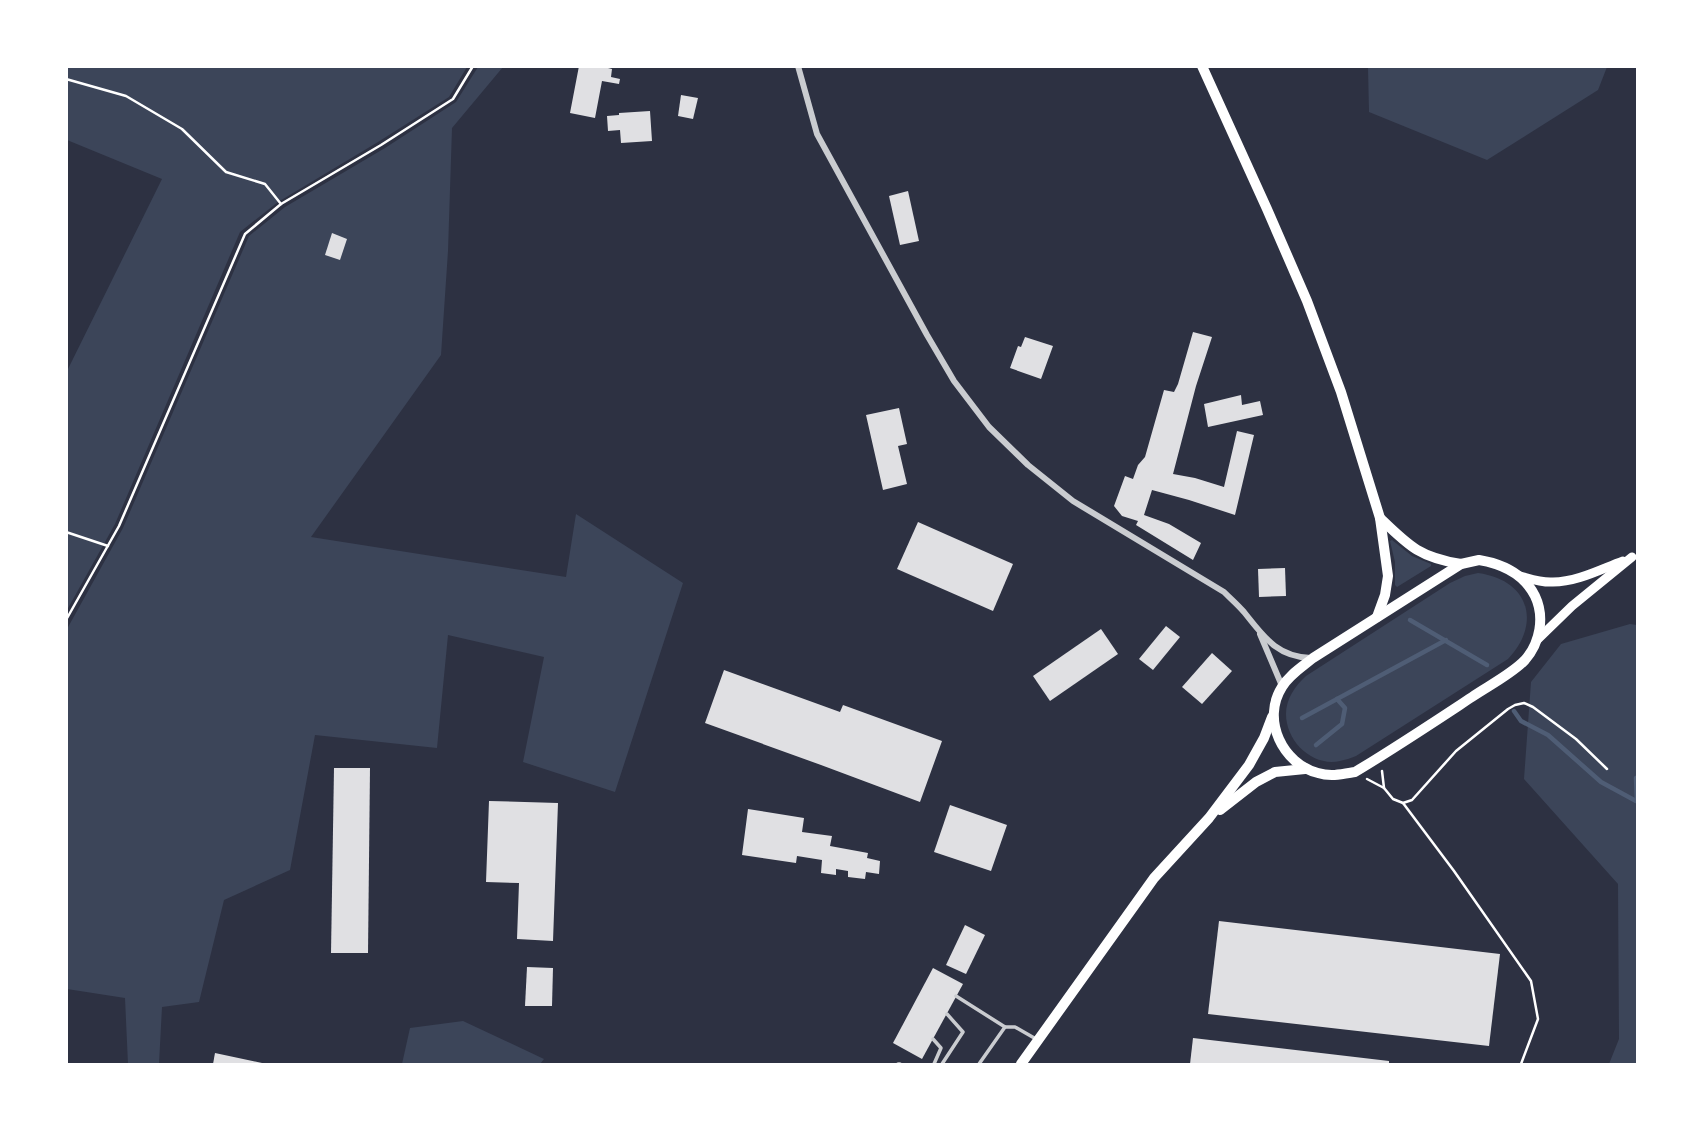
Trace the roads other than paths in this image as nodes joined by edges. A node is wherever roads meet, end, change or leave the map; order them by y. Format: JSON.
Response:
{"nodes":[{"id":1,"x":797,"y":66,"type":"edge"},
{"id":2,"x":1202,"y":66,"type":"edge"},
{"id":3,"x":1380,"y":517,"type":"junction"},
{"id":4,"x":1635,"y":556,"type":"edge"},
{"id":5,"x":1461,"y":564,"type":"junction"},
{"id":6,"x":1520,"y":576,"type":"junction"},
{"id":7,"x":1377,"y":617,"type":"junction"},
{"id":8,"x":1259,"y":632,"type":"junction"},
{"id":9,"x":1537,"y":640,"type":"junction"},
{"id":10,"x":1313,"y":658,"type":"junction"},
{"id":11,"x":1282,"y":686,"type":"junction"},
{"id":12,"x":1273,"y":714,"type":"junction"},
{"id":13,"x":1305,"y":769,"type":"junction"},
{"id":14,"x":1209,"y":818,"type":"junction"},
{"id":15,"x":956,"y":996,"type":"dead end"},
{"id":16,"x":947,"y":1014,"type":"dead end"},
{"id":17,"x":1005,"y":1027,"type":"junction"},
{"id":18,"x":933,"y":1039,"type":"dead end"},
{"id":19,"x":1038,"y":1040,"type":"junction"},
{"id":20,"x":934,"y":1065,"type":"edge"},
{"id":21,"x":942,"y":1065,"type":"edge"},
{"id":22,"x":979,"y":1065,"type":"edge"},
{"id":23,"x":1021,"y":1065,"type":"edge"}],
"edges":[{"from":1,"to":8,"type":"street"},
{"from":2,"to":3,"type":"main road"},
{"from":3,"to":5,"type":"main road"},
{"from":3,"to":7,"type":"main road"},
{"from":4,"to":6,"type":"main road"},
{"from":4,"to":9,"type":"main road"},
{"from":5,"to":6,"type":"main road"},
{"from":5,"to":7,"type":"main road"},
{"from":6,"to":9,"type":"main road"},
{"from":7,"to":10,"type":"main road"},
{"from":8,"to":10,"type":"street"},
{"from":8,"to":11,"type":"street"},
{"from":9,"to":13,"type":"main road"},
{"from":10,"to":11,"type":"main road"},
{"from":11,"to":12,"type":"main road"},
{"from":12,"to":13,"type":"main road"},
{"from":12,"to":14,"type":"main road"},
{"from":13,"to":14,"type":"main road"},
{"from":14,"to":19,"type":"main road"},
{"from":15,"to":17,"type":"lane"},
{"from":16,"to":21,"type":"lane"},
{"from":17,"to":19,"type":"lane"},
{"from":17,"to":22,"type":"lane"},
{"from":18,"to":20,"type":"lane"},
{"from":19,"to":23,"type":"main road"}]}
